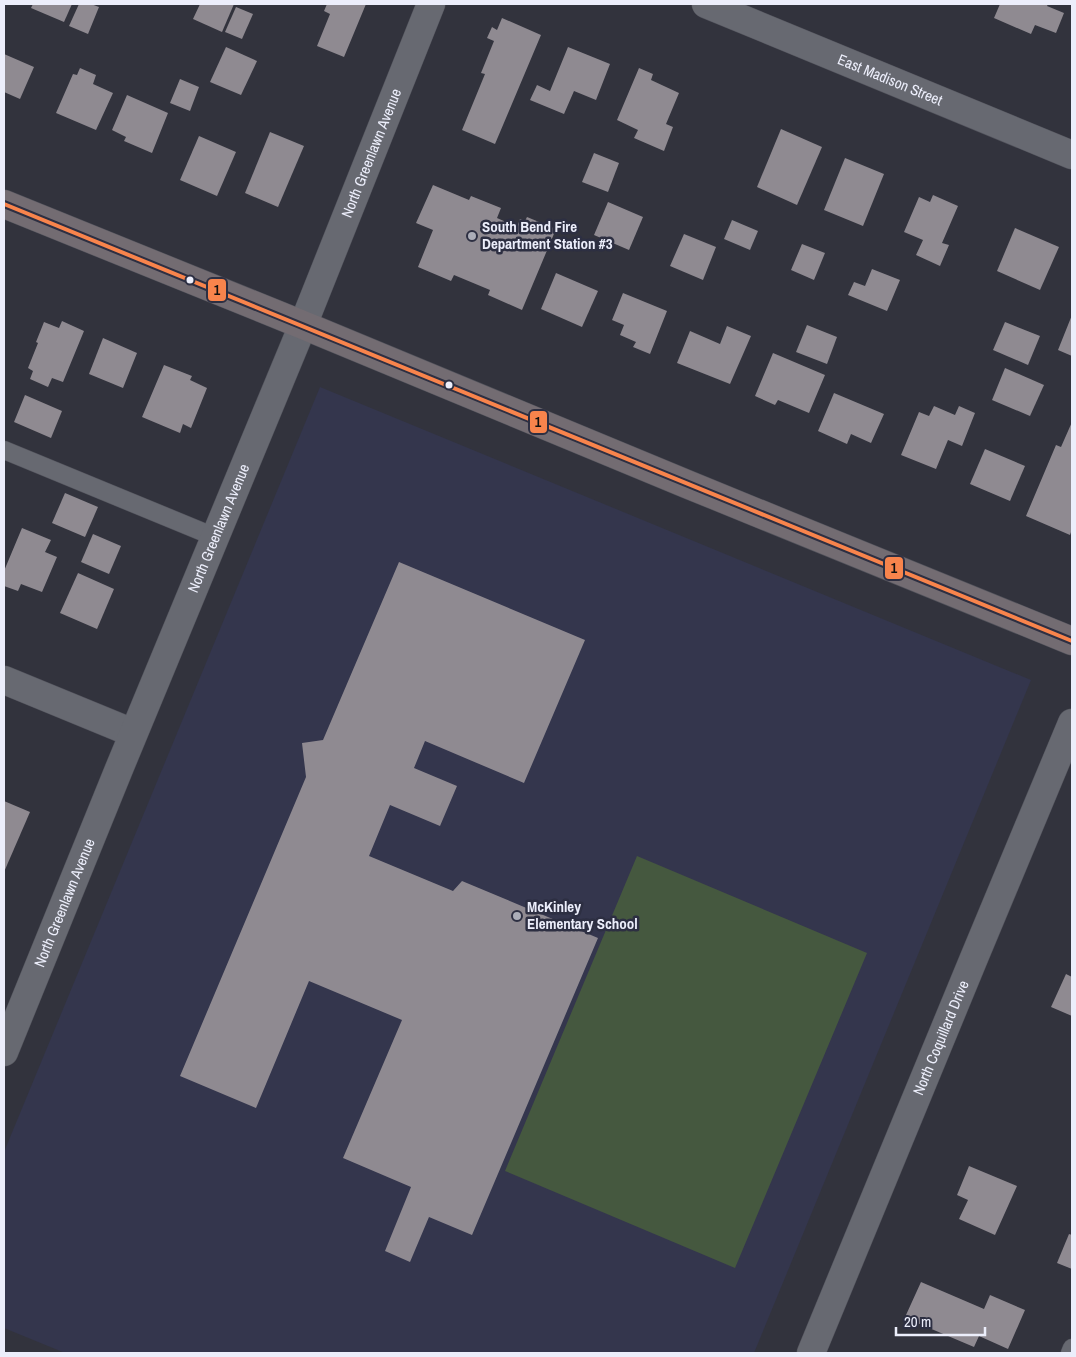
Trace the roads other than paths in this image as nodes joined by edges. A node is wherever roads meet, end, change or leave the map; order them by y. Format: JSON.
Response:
{"nodes":[{"id":1,"x":431,"y":4,"type":"edge"},
{"id":2,"x":706,"y":4,"type":"edge"},
{"id":3,"x":1072,"y":155,"type":"edge"},
{"id":4,"x":4,"y":204,"type":"edge"},
{"id":5,"x":303,"y":325,"type":"junction"},
{"id":6,"x":4,"y":450,"type":"edge"},
{"id":7,"x":215,"y":537,"type":"junction"},
{"id":8,"x":1072,"y":641,"type":"edge"},
{"id":9,"x":4,"y":680,"type":"edge"},
{"id":10,"x":1072,"y":723,"type":"edge"},
{"id":11,"x":134,"y":733,"type":"junction"},
{"id":12,"x":7,"y":1034,"type":"edge"},
{"id":13,"x":1072,"y":1348,"type":"edge"},
{"id":14,"x":811,"y":1353,"type":"edge"},
{"id":15,"x":1070,"y":1353,"type":"edge"}],
"edges":[{"from":1,"to":5,"type":"street","name":"North Greenlawn Avenue"},
{"from":2,"to":3,"type":"street","name":"East Madison Street"},
{"from":4,"to":5,"type":"main road"},
{"from":5,"to":7,"type":"street","name":"North Greenlawn Avenue"},
{"from":5,"to":8,"type":"main road"},
{"from":6,"to":7,"type":"lane"},
{"from":7,"to":11,"type":"street","name":"North Greenlawn Avenue"},
{"from":9,"to":11,"type":"street"},
{"from":10,"to":14,"type":"street","name":"North Coquillard Drive"},
{"from":11,"to":12,"type":"street","name":"North Greenlawn Avenue"},
{"from":13,"to":15,"type":"lane"}]}
